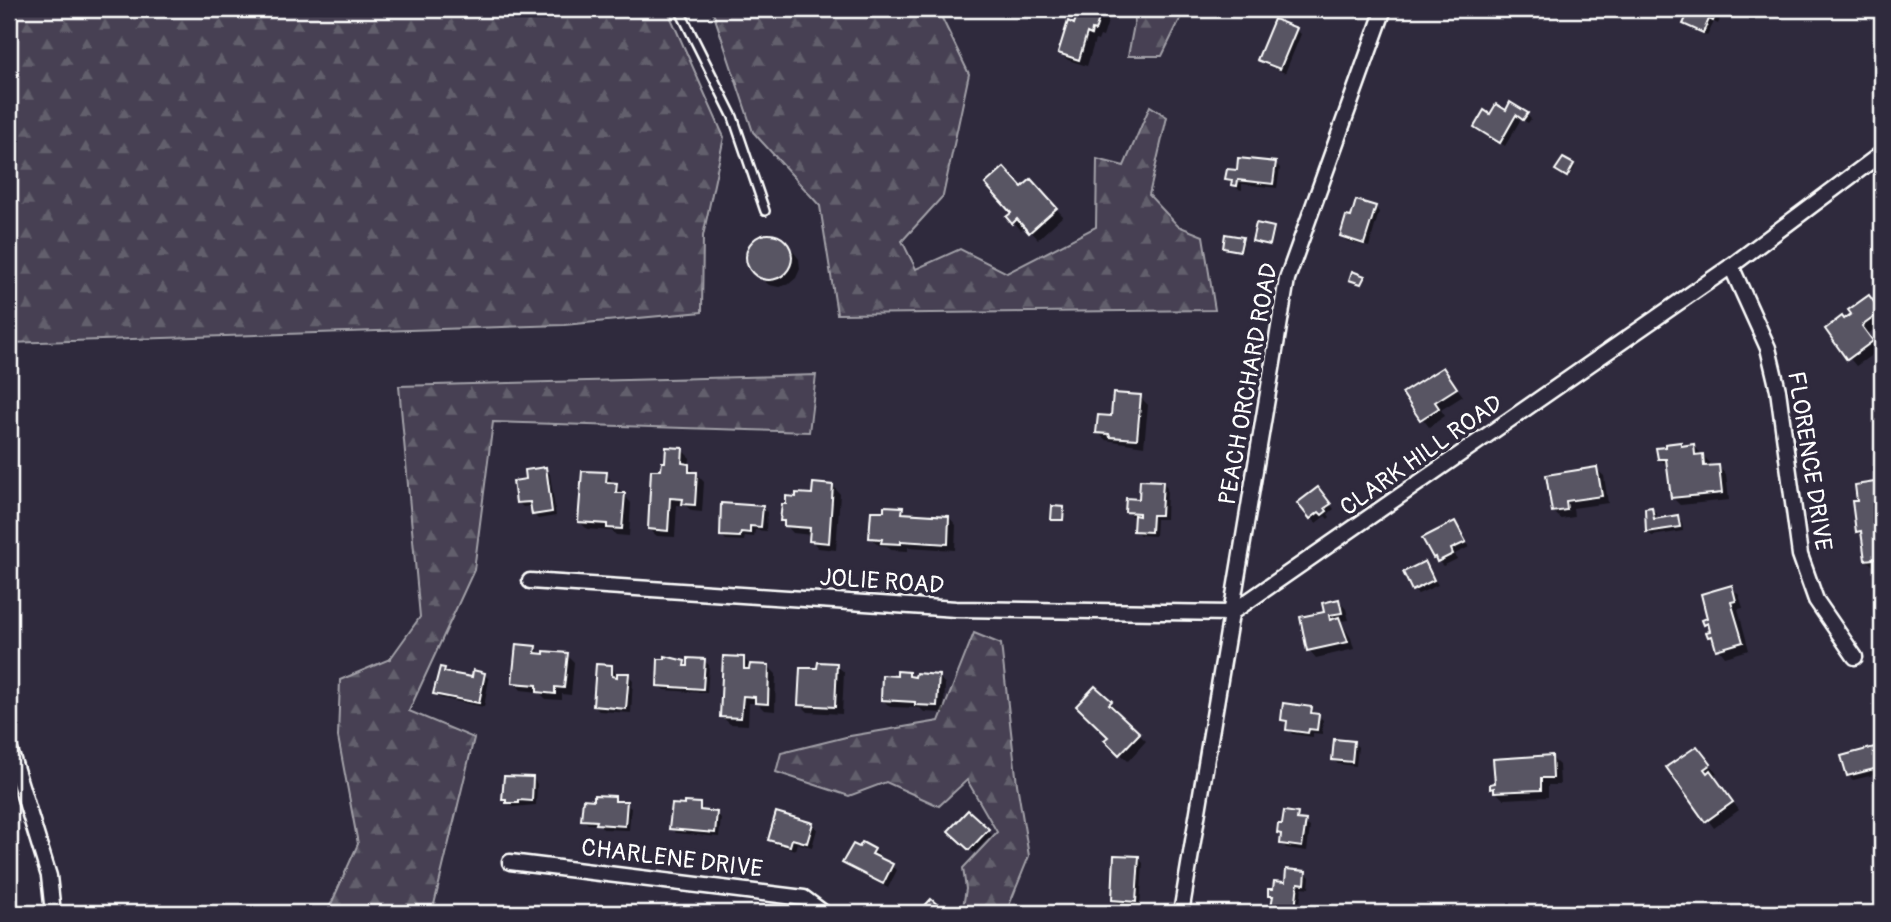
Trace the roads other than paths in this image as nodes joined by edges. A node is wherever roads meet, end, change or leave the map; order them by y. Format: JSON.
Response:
{"nodes":[{"id":1,"x":680,"y":9,"type":"edge"},
{"id":2,"x":1384,"y":9,"type":"edge"},
{"id":3,"x":1882,"y":153,"type":"edge"},
{"id":4,"x":765,"y":211,"type":"dead end"},
{"id":5,"x":1731,"y":267,"type":"junction"},
{"id":6,"x":530,"y":582,"type":"dead end"},
{"id":7,"x":1231,"y":613,"type":"junction"},
{"id":8,"x":1855,"y":657,"type":"dead end"},
{"id":9,"x":9,"y":747,"type":"edge"},
{"id":10,"x":510,"y":862,"type":"dead end"},
{"id":11,"x":53,"y":913,"type":"edge"},
{"id":12,"x":824,"y":913,"type":"edge"},
{"id":13,"x":1181,"y":913,"type":"edge"}],
"edges":[{"from":1,"to":4,"type":"lane"},
{"from":2,"to":7,"type":"street","name":"PEACH ORCHARD ROAD"},
{"from":3,"to":5,"type":"street","name":"CLARK HILL ROAD"},
{"from":5,"to":7,"type":"street","name":"CLARK HILL ROAD"},
{"from":5,"to":8,"type":"street","name":"FLORENCE DRIVE"},
{"from":6,"to":7,"type":"street","name":"JOLIE ROAD"},
{"from":7,"to":13,"type":"street"},
{"from":9,"to":11,"type":"street"},
{"from":10,"to":12,"type":"street","name":"CHARLENE DRIVE"}]}
